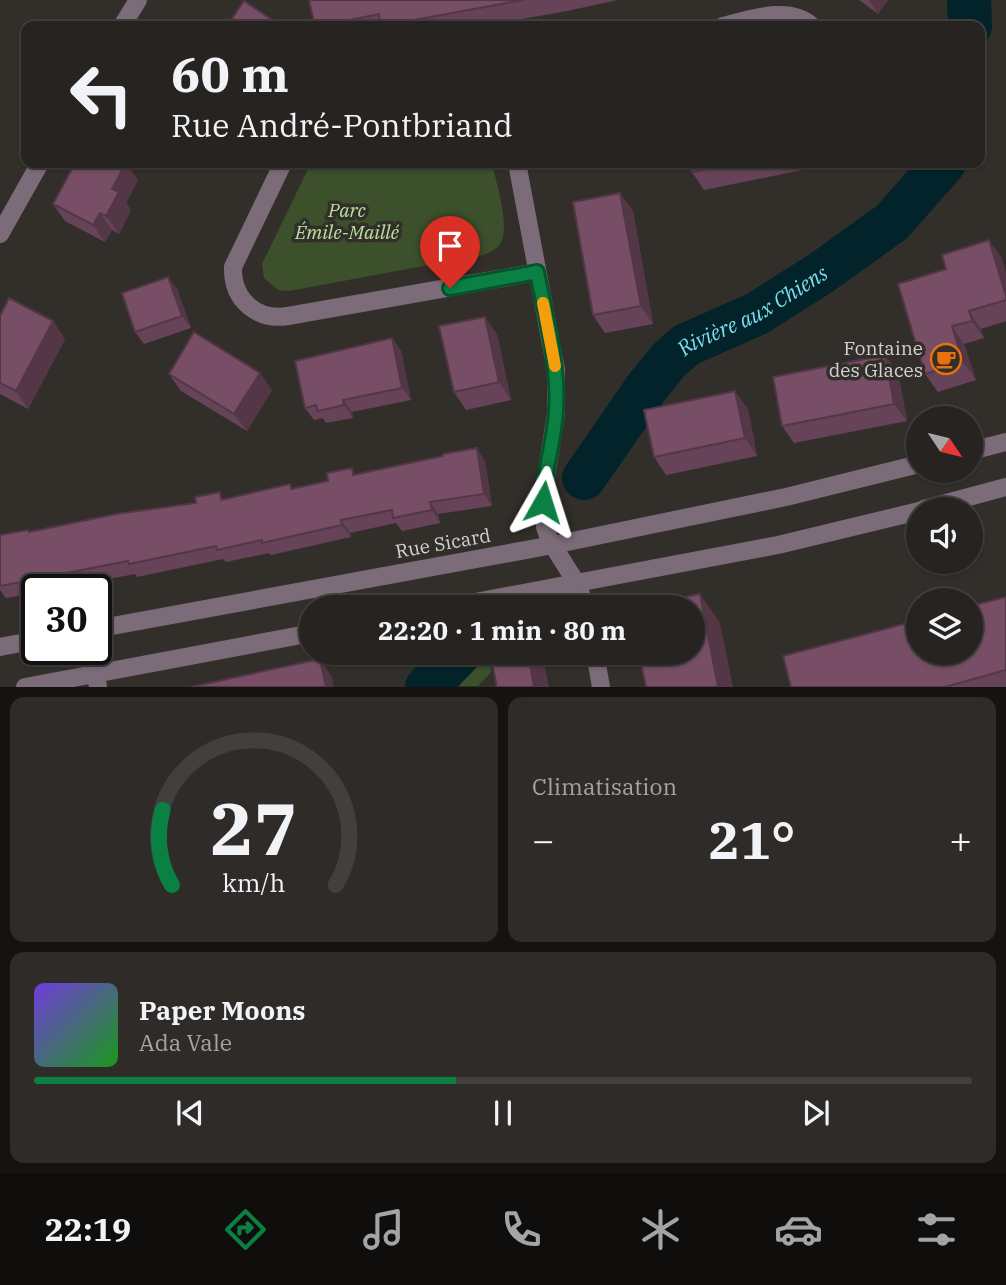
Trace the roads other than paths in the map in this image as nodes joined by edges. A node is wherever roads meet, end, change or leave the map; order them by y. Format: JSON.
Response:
{"nodes":[{"id":1,"x":138,"y":0,"type":"edge"},
{"id":2,"x":125,"y":21,"type":"edge"},
{"id":3,"x":748,"y":21,"type":"edge"},
{"id":4,"x":804,"y":21,"type":"edge"},
{"id":5,"x":37,"y":168,"type":"edge"},
{"id":6,"x":281,"y":168,"type":"edge"},
{"id":7,"x":518,"y":168,"type":"edge"},
{"id":8,"x":0,"y":234,"type":"edge"},
{"id":9,"x":537,"y":272,"type":"junction"},
{"id":10,"x":1006,"y":442,"type":"edge"},
{"id":11,"x":984,"y":448,"type":"edge"},
{"id":12,"x":906,"y":467,"type":"edge"},
{"id":13,"x":1006,"y":487,"type":"edge"},
{"id":14,"x":969,"y":497,"type":"edge"},
{"id":15,"x":906,"y":514,"type":"edge"},
{"id":16,"x":553,"y":545,"type":"junction"},
{"id":17,"x":577,"y":584,"type":"junction"},
{"id":18,"x":516,"y":595,"type":"edge"},
{"id":19,"x":581,"y":595,"type":"edge"},
{"id":20,"x":112,"y":626,"type":"edge"},
{"id":21,"x":299,"y":636,"type":"edge"},
{"id":22,"x":21,"y":643,"type":"edge"},
{"id":23,"x":0,"y":647,"type":"edge"},
{"id":24,"x":597,"y":665,"type":"edge"},
{"id":25,"x":97,"y":680,"type":"edge"},
{"id":26,"x":25,"y":687,"type":"edge"},
{"id":27,"x":601,"y":687,"type":"edge"}],
"edges":[{"from":1,"to":2,"type":"street"},
{"from":3,"to":4,"type":"street"},
{"from":5,"to":8,"type":"street"},
{"from":6,"to":9,"type":"street"},
{"from":7,"to":9,"type":"street"},
{"from":9,"to":16,"type":"street"},
{"from":10,"to":11,"type":"street"},
{"from":12,"to":16,"type":"street","name":"Rue Sicard"},
{"from":13,"to":14,"type":"street"},
{"from":15,"to":17,"type":"street"},
{"from":16,"to":17,"type":"street"},
{"from":16,"to":20,"type":"street","name":"Rue Sicard"},
{"from":17,"to":18,"type":"street"},
{"from":17,"to":19,"type":"street"},
{"from":21,"to":25,"type":"street"},
{"from":22,"to":23,"type":"street"},
{"from":24,"to":27,"type":"street"},
{"from":25,"to":26,"type":"street"}]}
